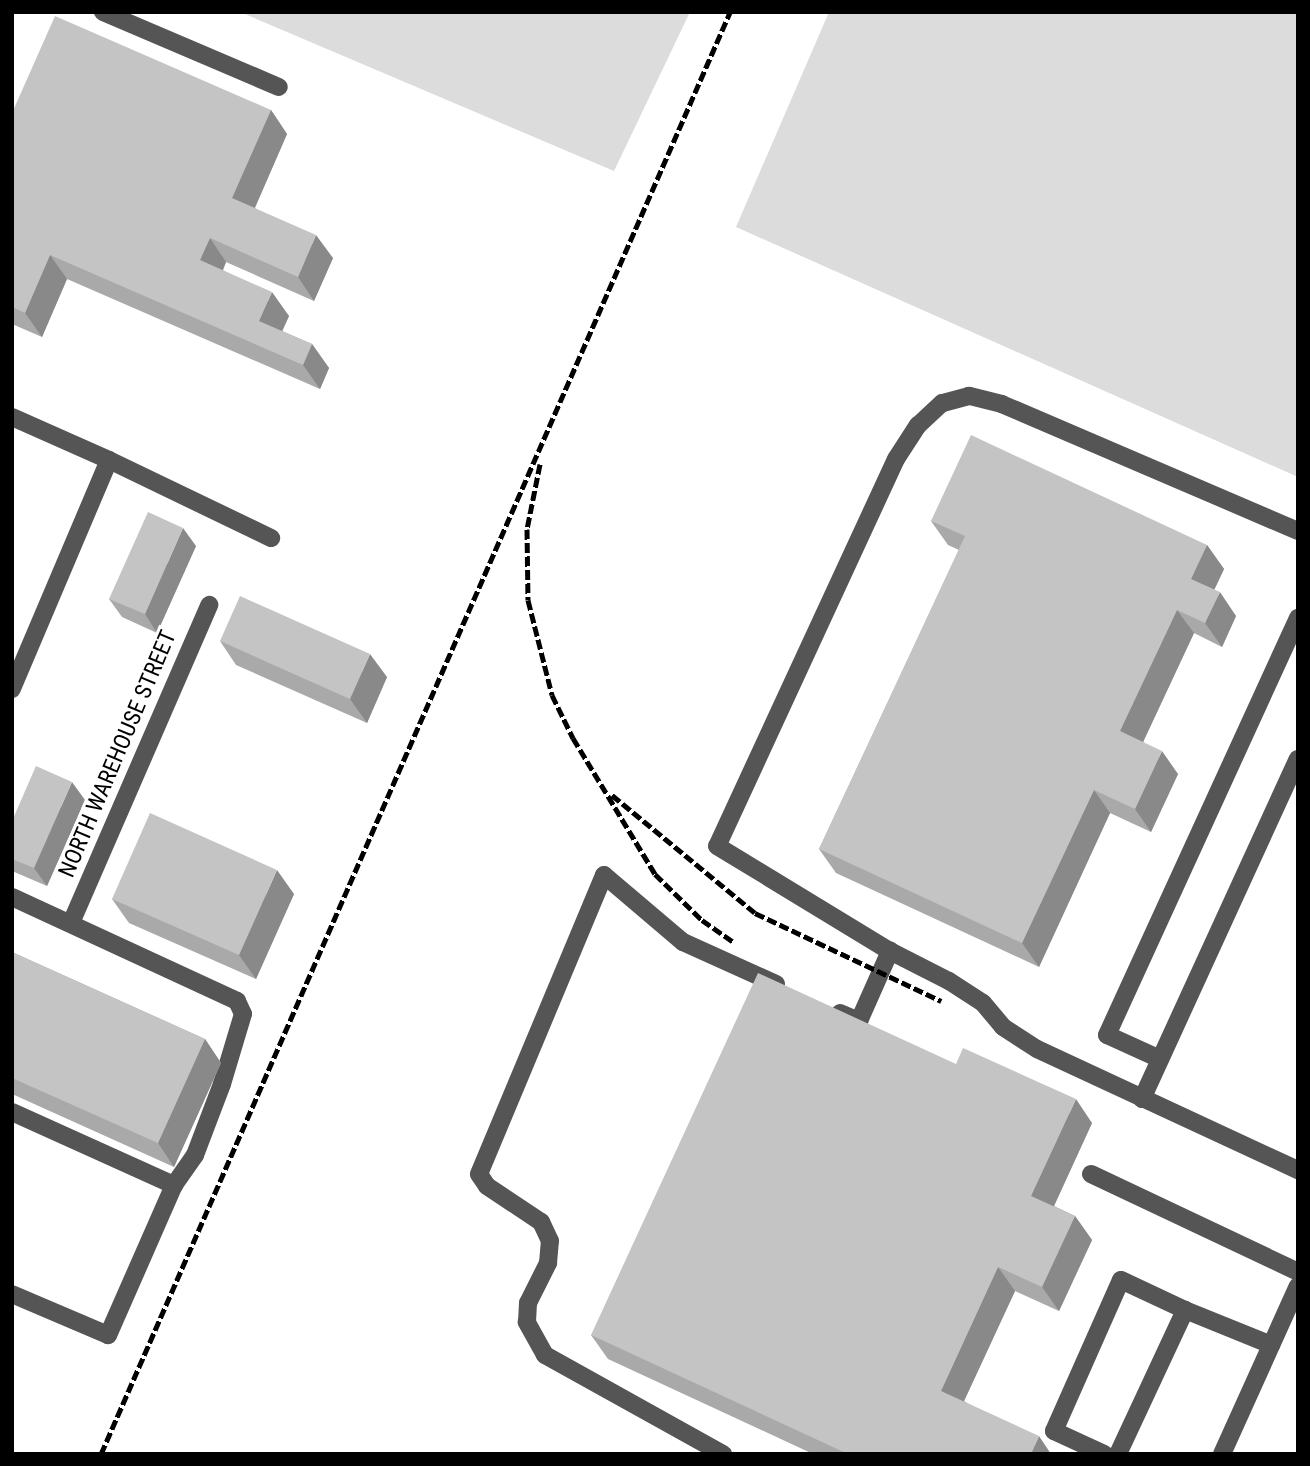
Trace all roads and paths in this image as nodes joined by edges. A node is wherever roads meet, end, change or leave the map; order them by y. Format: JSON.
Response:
{"nodes":[{"id":1,"x":103,"y":12,"type":"edge"},
{"id":2,"x":279,"y":87,"type":"dead end"},
{"id":3,"x":12,"y":417,"type":"edge"},
{"id":4,"x":109,"y":460,"type":"junction"},
{"id":5,"x":1298,"y":531,"type":"edge"},
{"id":6,"x":271,"y":538,"type":"dead end"},
{"id":7,"x":209,"y":604,"type":"dead end"},
{"id":8,"x":1298,"y":618,"type":"edge"},
{"id":9,"x":12,"y":689,"type":"edge"},
{"id":10,"x":1298,"y":759,"type":"edge"},
{"id":11,"x":12,"y":897,"type":"edge"},
{"id":12,"x":71,"y":923,"type":"junction"},
{"id":13,"x":890,"y":951,"type":"junction"},
{"id":14,"x":796,"y":993,"type":"edge"},
{"id":15,"x":821,"y":1004,"type":"edge"},
{"id":16,"x":1160,"y":1059,"type":"junction"},
{"id":17,"x":1142,"y":1099,"type":"junction"},
{"id":18,"x":12,"y":1112,"type":"edge"},
{"id":19,"x":1298,"y":1170,"type":"edge"},
{"id":20,"x":1091,"y":1174,"type":"dead end"},
{"id":21,"x":174,"y":1185,"type":"junction"},
{"id":22,"x":1298,"y":1272,"type":"edge"},
{"id":23,"x":1298,"y":1286,"type":"edge"},
{"id":24,"x":12,"y":1294,"type":"edge"},
{"id":25,"x":1185,"y":1310,"type":"junction"},
{"id":26,"x":1271,"y":1345,"type":"junction"},
{"id":27,"x":723,"y":1454,"type":"edge"},
{"id":28,"x":1104,"y":1454,"type":"edge"},
{"id":29,"x":1118,"y":1454,"type":"edge"},
{"id":30,"x":1222,"y":1454,"type":"edge"}],
"edges":[{"from":1,"to":2,"type":"street"},
{"from":3,"to":4,"type":"street"},
{"from":4,"to":6,"type":"street"},
{"from":4,"to":9,"type":"street"},
{"from":5,"to":13,"type":"street"},
{"from":7,"to":12,"type":"street","name":"NORTH WAREHOUSE STREET"},
{"from":8,"to":16,"type":"street"},
{"from":10,"to":16,"type":"street"},
{"from":11,"to":12,"type":"street"},
{"from":12,"to":21,"type":"street"},
{"from":13,"to":15,"type":"street"},
{"from":13,"to":17,"type":"street"},
{"from":14,"to":27,"type":"street"},
{"from":16,"to":17,"type":"street"},
{"from":17,"to":19,"type":"street"},
{"from":18,"to":21,"type":"street"},
{"from":20,"to":22,"type":"street"},
{"from":21,"to":24,"type":"street"},
{"from":23,"to":26,"type":"street"},
{"from":25,"to":26,"type":"street"},
{"from":25,"to":28,"type":"street"},
{"from":25,"to":29,"type":"street"},
{"from":26,"to":30,"type":"street"}]}
